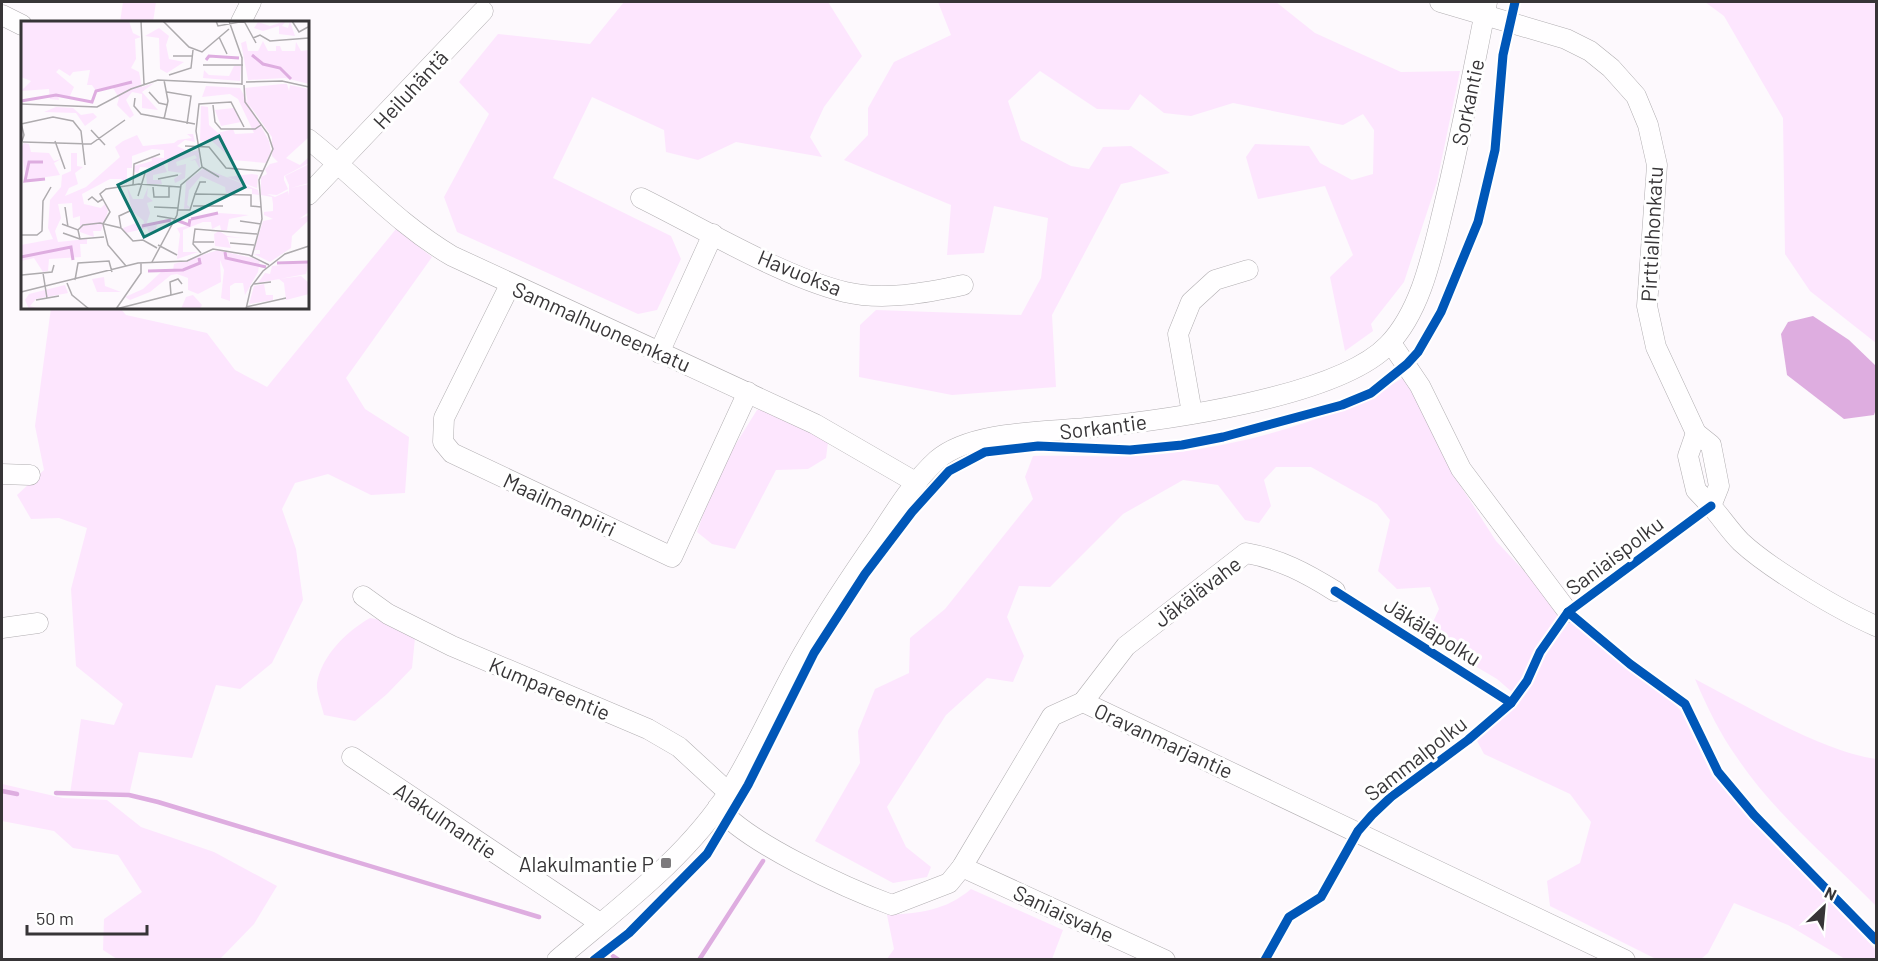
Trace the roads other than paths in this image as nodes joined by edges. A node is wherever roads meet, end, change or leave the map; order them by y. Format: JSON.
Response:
{"nodes":[{"id":1,"x":251,"y":2,"type":"edge"},
{"id":2,"x":1440,"y":2,"type":"edge"},
{"id":3,"x":1486,"y":8,"type":"edge"},
{"id":4,"x":483,"y":11,"type":"dead end"},
{"id":5,"x":2,"y":15,"type":"edge"},
{"id":6,"x":242,"y":21,"type":"edge"},
{"id":7,"x":21,"y":24,"type":"edge"},
{"id":8,"x":309,"y":140,"type":"edge"},
{"id":9,"x":336,"y":165,"type":"junction"},
{"id":10,"x":309,"y":194,"type":"edge"},
{"id":11,"x":641,"y":198,"type":"dead end"},
{"id":12,"x":713,"y":234,"type":"junction"},
{"id":13,"x":1248,"y":270,"type":"dead end"},
{"id":14,"x":510,"y":285,"type":"junction"},
{"id":15,"x":963,"y":285,"type":"dead end"},
{"id":16,"x":1391,"y":343,"type":"junction"},
{"id":17,"x":659,"y":353,"type":"junction"},
{"id":18,"x":748,"y":392,"type":"junction"},
{"id":19,"x":1192,"y":413,"type":"junction"},
{"id":20,"x":2,"y":474,"type":"edge"},
{"id":21,"x":30,"y":475,"type":"dead end"},
{"id":22,"x":917,"y":483,"type":"junction"},
{"id":23,"x":1335,"y":591,"type":"dead end"},
{"id":24,"x":363,"y":596,"type":"dead end"},
{"id":25,"x":1568,"y":612,"type":"dead end"},
{"id":26,"x":38,"y":623,"type":"dead end"},
{"id":27,"x":1876,"y":626,"type":"edge"},
{"id":28,"x":2,"y":628,"type":"edge"},
{"id":29,"x":1083,"y":702,"type":"junction"},
{"id":30,"x":352,"y":757,"type":"dead end"},
{"id":31,"x":723,"y":800,"type":"junction"},
{"id":32,"x":962,"y":867,"type":"junction"},
{"id":33,"x":600,"y":923,"type":"junction"},
{"id":34,"x":557,"y":960,"type":"edge"},
{"id":35,"x":1165,"y":960,"type":"edge"},
{"id":36,"x":1625,"y":960,"type":"edge"}],
"edges":[{"from":1,"to":6,"type":"street"},
{"from":2,"to":3,"type":"street","name":"Pirttialhonkatu"},
{"from":3,"to":16,"type":"street","name":"Sorkantie"},
{"from":3,"to":27,"type":"street","name":"Pirttialhonkatu"},
{"from":4,"to":9,"type":"street","name":"Heiluhäntä"},
{"from":5,"to":7,"type":"street"},
{"from":8,"to":9,"type":"street","name":"Sammalhuoneenkatu"},
{"from":9,"to":10,"type":"street","name":"Heiluhäntä"},
{"from":9,"to":14,"type":"street","name":"Sammalhuoneenkatu"},
{"from":11,"to":12,"type":"street","name":"Havuoksa"},
{"from":12,"to":15,"type":"street","name":"Havuoksa"},
{"from":12,"to":17,"type":"street"},
{"from":13,"to":19,"type":"street"},
{"from":14,"to":17,"type":"street","name":"Sammalhuoneenkatu"},
{"from":14,"to":18,"type":"street","name":"Maailmanpiiri"},
{"from":16,"to":19,"type":"street","name":"Sorkantie"},
{"from":16,"to":25,"type":"street"},
{"from":17,"to":18,"type":"street","name":"Sammalhuoneenkatu"},
{"from":18,"to":22,"type":"street","name":"Sammalhuoneenkatu"},
{"from":19,"to":22,"type":"street","name":"Sorkantie"},
{"from":20,"to":21,"type":"street"},
{"from":22,"to":31,"type":"street","name":"Sorkantie"},
{"from":23,"to":29,"type":"street","name":"Jäkälävahe"},
{"from":24,"to":31,"type":"street","name":"Kumpareentie"},
{"from":26,"to":28,"type":"street"},
{"from":29,"to":32,"type":"street","name":"Oravanmarjantie"},
{"from":29,"to":36,"type":"street","name":"Oravanmarjantie"},
{"from":30,"to":33,"type":"street","name":"Alakulmantie"},
{"from":31,"to":32,"type":"street","name":"Oravanmarjantie"},
{"from":31,"to":33,"type":"street","name":"Sorkantie"},
{"from":32,"to":35,"type":"street","name":"Saniaisvahe"},
{"from":33,"to":34,"type":"street","name":"Sorkantie"}]}
